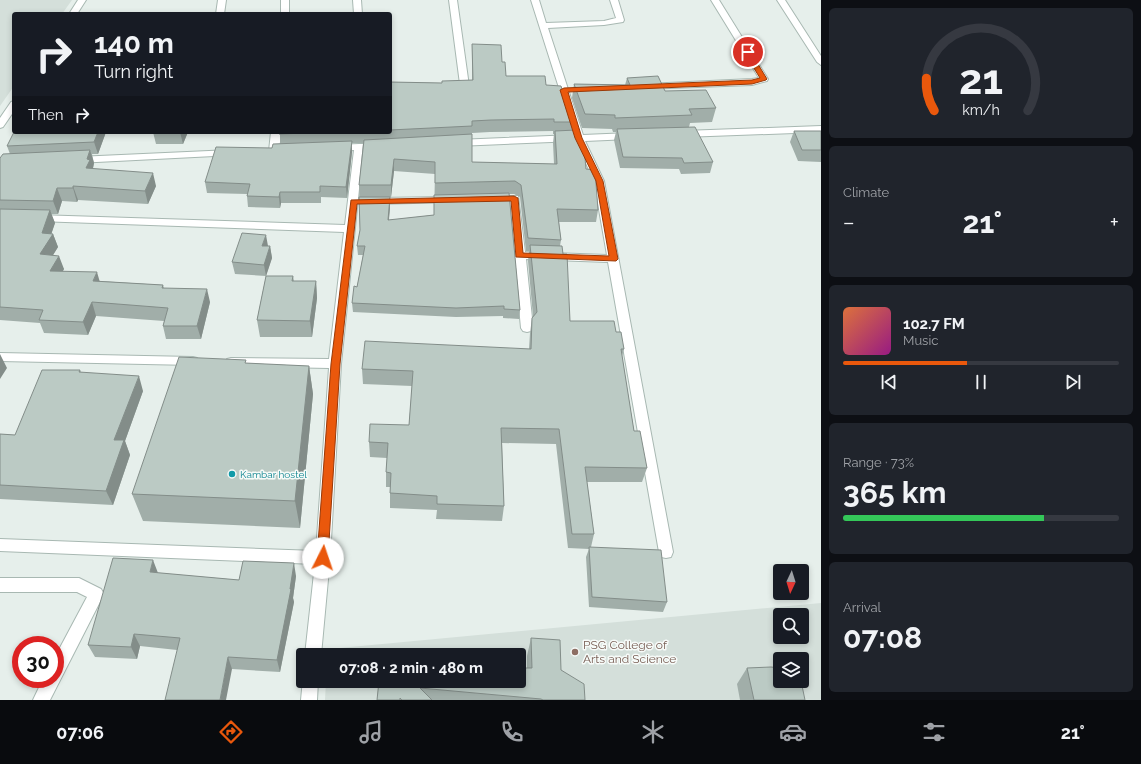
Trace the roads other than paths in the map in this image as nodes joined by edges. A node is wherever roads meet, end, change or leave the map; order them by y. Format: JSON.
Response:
{"nodes":[{"id":1,"x":82,"y":0,"type":"edge"},
{"id":2,"x":222,"y":0,"type":"edge"},
{"id":3,"x":285,"y":0,"type":"edge"},
{"id":4,"x":357,"y":0,"type":"edge"},
{"id":5,"x":453,"y":0,"type":"edge"},
{"id":6,"x":535,"y":0,"type":"edge"},
{"id":7,"x":614,"y":0,"type":"edge"},
{"id":8,"x":715,"y":0,"type":"edge"},
{"id":9,"x":781,"y":0,"type":"edge"},
{"id":10,"x":74,"y":12,"type":"edge"},
{"id":11,"x":220,"y":12,"type":"edge"},
{"id":12,"x":285,"y":12,"type":"edge"},
{"id":13,"x":358,"y":12,"type":"edge"},
{"id":14,"x":543,"y":26,"type":"junction"},
{"id":15,"x":821,"y":62,"type":"edge"},
{"id":16,"x":443,"y":87,"type":"edge"},
{"id":17,"x":634,"y":87,"type":"edge"},
{"id":18,"x":12,"y":107,"type":"edge"},
{"id":19,"x":0,"y":125,"type":"edge"},
{"id":20,"x":821,"y":129,"type":"edge"},
{"id":21,"x":276,"y":134,"type":"edge"},
{"id":22,"x":670,"y":134,"type":"edge"},
{"id":23,"x":638,"y":136,"type":"edge"},
{"id":24,"x":579,"y":138,"type":"junction"},
{"id":25,"x":446,"y":144,"type":"edge"},
{"id":26,"x":391,"y":146,"type":"edge"},
{"id":27,"x":360,"y":147,"type":"junction"},
{"id":28,"x":328,"y":149,"type":"edge"},
{"id":29,"x":274,"y":151,"type":"edge"},
{"id":30,"x":242,"y":153,"type":"edge"},
{"id":31,"x":70,"y":160,"type":"edge"},
{"id":32,"x":484,"y":199,"type":"edge"},
{"id":33,"x":461,"y":200,"type":"edge"},
{"id":34,"x":353,"y":202,"type":"junction"},
{"id":35,"x":24,"y":218,"type":"edge"},
{"id":36,"x":351,"y":229,"type":"junction"},
{"id":37,"x":519,"y":255,"type":"junction"},
{"id":38,"x":613,"y":259,"type":"junction"},
{"id":39,"x":527,"y":328,"type":"dead end"},
{"id":40,"x":0,"y":357,"type":"edge"},
{"id":41,"x":336,"y":364,"type":"junction"},
{"id":42,"x":0,"y":545,"type":"edge"},
{"id":43,"x":666,"y":552,"type":"dead end"},
{"id":44,"x":323,"y":558,"type":"junction"},
{"id":45,"x":0,"y":585,"type":"edge"},
{"id":46,"x":314,"y":648,"type":"edge"},
{"id":47,"x":64,"y":656,"type":"edge"},
{"id":48,"x":47,"y":688,"type":"edge"},
{"id":49,"x":310,"y":688,"type":"edge"},
{"id":50,"x":41,"y":700,"type":"edge"},
{"id":51,"x":309,"y":700,"type":"edge"}],
"edges":[{"from":1,"to":10,"type":"street"},
{"from":2,"to":11,"type":"street"},
{"from":3,"to":12,"type":"street"},
{"from":4,"to":13,"type":"street"},
{"from":5,"to":16,"type":"street"},
{"from":6,"to":14,"type":"street"},
{"from":7,"to":14,"type":"street"},
{"from":8,"to":17,"type":"street"},
{"from":9,"to":15,"type":"street"},
{"from":14,"to":24,"type":"street"},
{"from":18,"to":19,"type":"street"},
{"from":20,"to":22,"type":"street"},
{"from":21,"to":29,"type":"street"},
{"from":23,"to":24,"type":"street"},
{"from":24,"to":25,"type":"street"},
{"from":24,"to":38,"type":"street"},
{"from":26,"to":27,"type":"street"},
{"from":27,"to":28,"type":"street"},
{"from":27,"to":34,"type":"street"},
{"from":30,"to":31,"type":"street"},
{"from":32,"to":37,"type":"street"},
{"from":33,"to":34,"type":"street"},
{"from":34,"to":36,"type":"street"},
{"from":35,"to":36,"type":"street"},
{"from":36,"to":41,"type":"street"},
{"from":37,"to":38,"type":"street"},
{"from":37,"to":39,"type":"street"},
{"from":38,"to":43,"type":"street"},
{"from":40,"to":41,"type":"street"},
{"from":41,"to":44,"type":"street"},
{"from":42,"to":44,"type":"street"},
{"from":44,"to":46,"type":"street"},
{"from":45,"to":47,"type":"street"},
{"from":48,"to":50,"type":"street"},
{"from":49,"to":51,"type":"street"}]}
